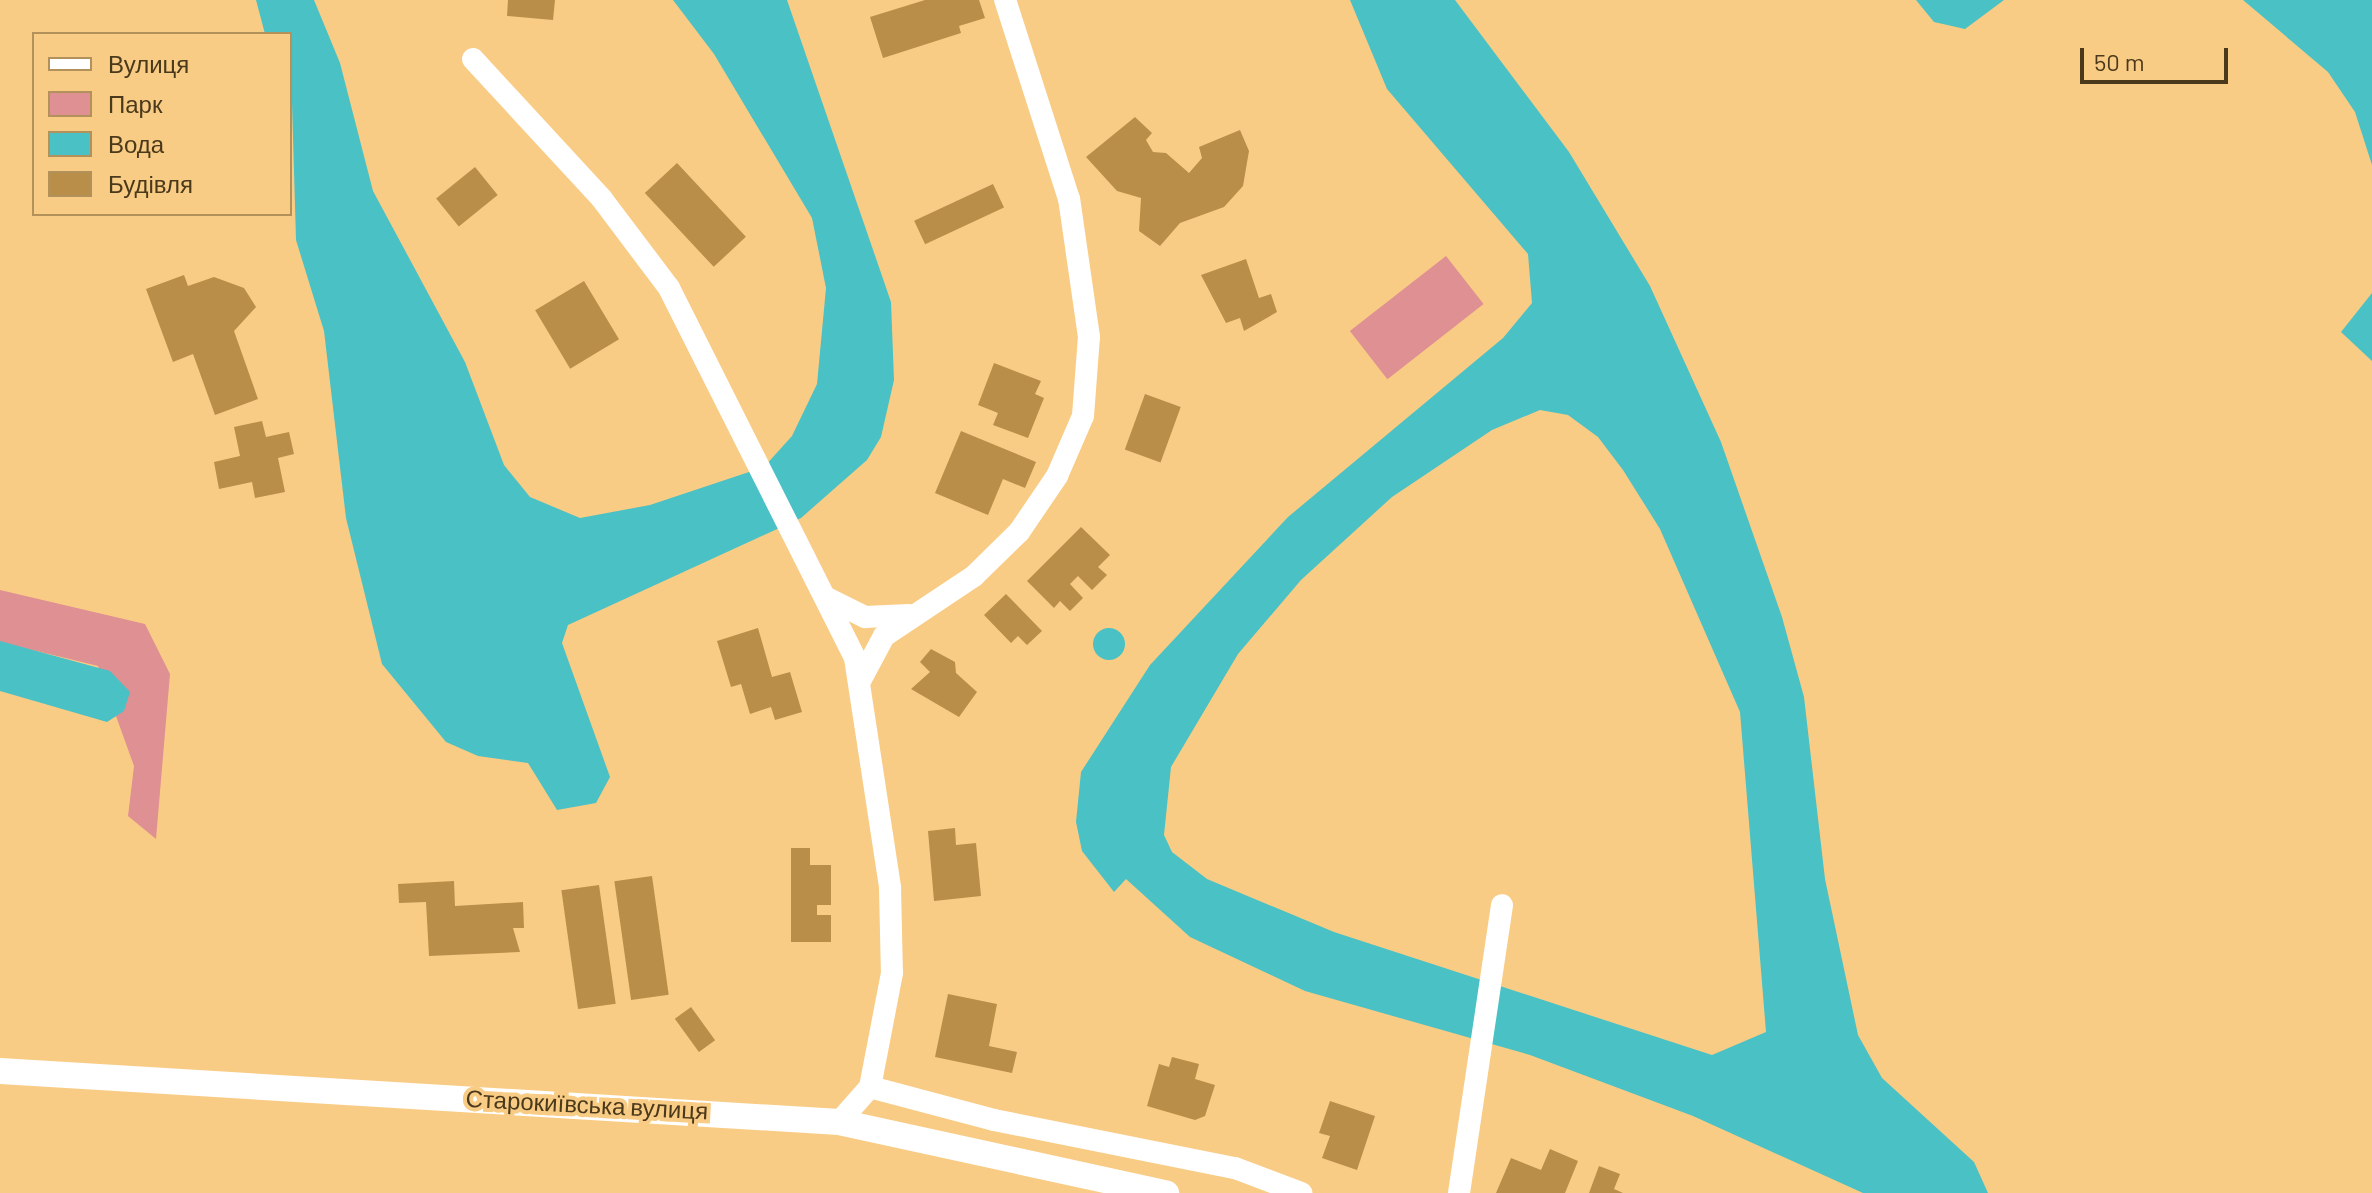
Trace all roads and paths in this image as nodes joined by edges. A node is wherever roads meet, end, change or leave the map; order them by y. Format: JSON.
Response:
{"nodes":[{"id":1,"x":1005,"y":0,"type":"edge"},
{"id":2,"x":473,"y":59,"type":"dead end"},
{"id":3,"x":824,"y":596,"type":"junction"},
{"id":4,"x":912,"y":615,"type":"junction"},
{"id":5,"x":861,"y":718,"type":"junction"},
{"id":6,"x":1502,"y":905,"type":"dead end"},
{"id":7,"x":0,"y":1071,"type":"edge"},
{"id":8,"x":870,"y":1087,"type":"junction"},
{"id":9,"x":839,"y":1122,"type":"junction"},
{"id":10,"x":1166,"y":1193,"type":"edge"},
{"id":11,"x":1301,"y":1193,"type":"edge"},
{"id":12,"x":1459,"y":1193,"type":"edge"}],
"edges":[{"from":1,"to":4,"type":"street"},
{"from":2,"to":3,"type":"street"},
{"from":3,"to":4,"type":"street"},
{"from":3,"to":5,"type":"street"},
{"from":4,"to":5,"type":"street"},
{"from":5,"to":8,"type":"street"},
{"from":6,"to":12,"type":"street"},
{"from":7,"to":9,"type":"street","name":"Старокиївська вулиця"},
{"from":8,"to":9,"type":"street"},
{"from":8,"to":11,"type":"street"},
{"from":9,"to":10,"type":"street","name":"Старокиївська вулиця"}]}
